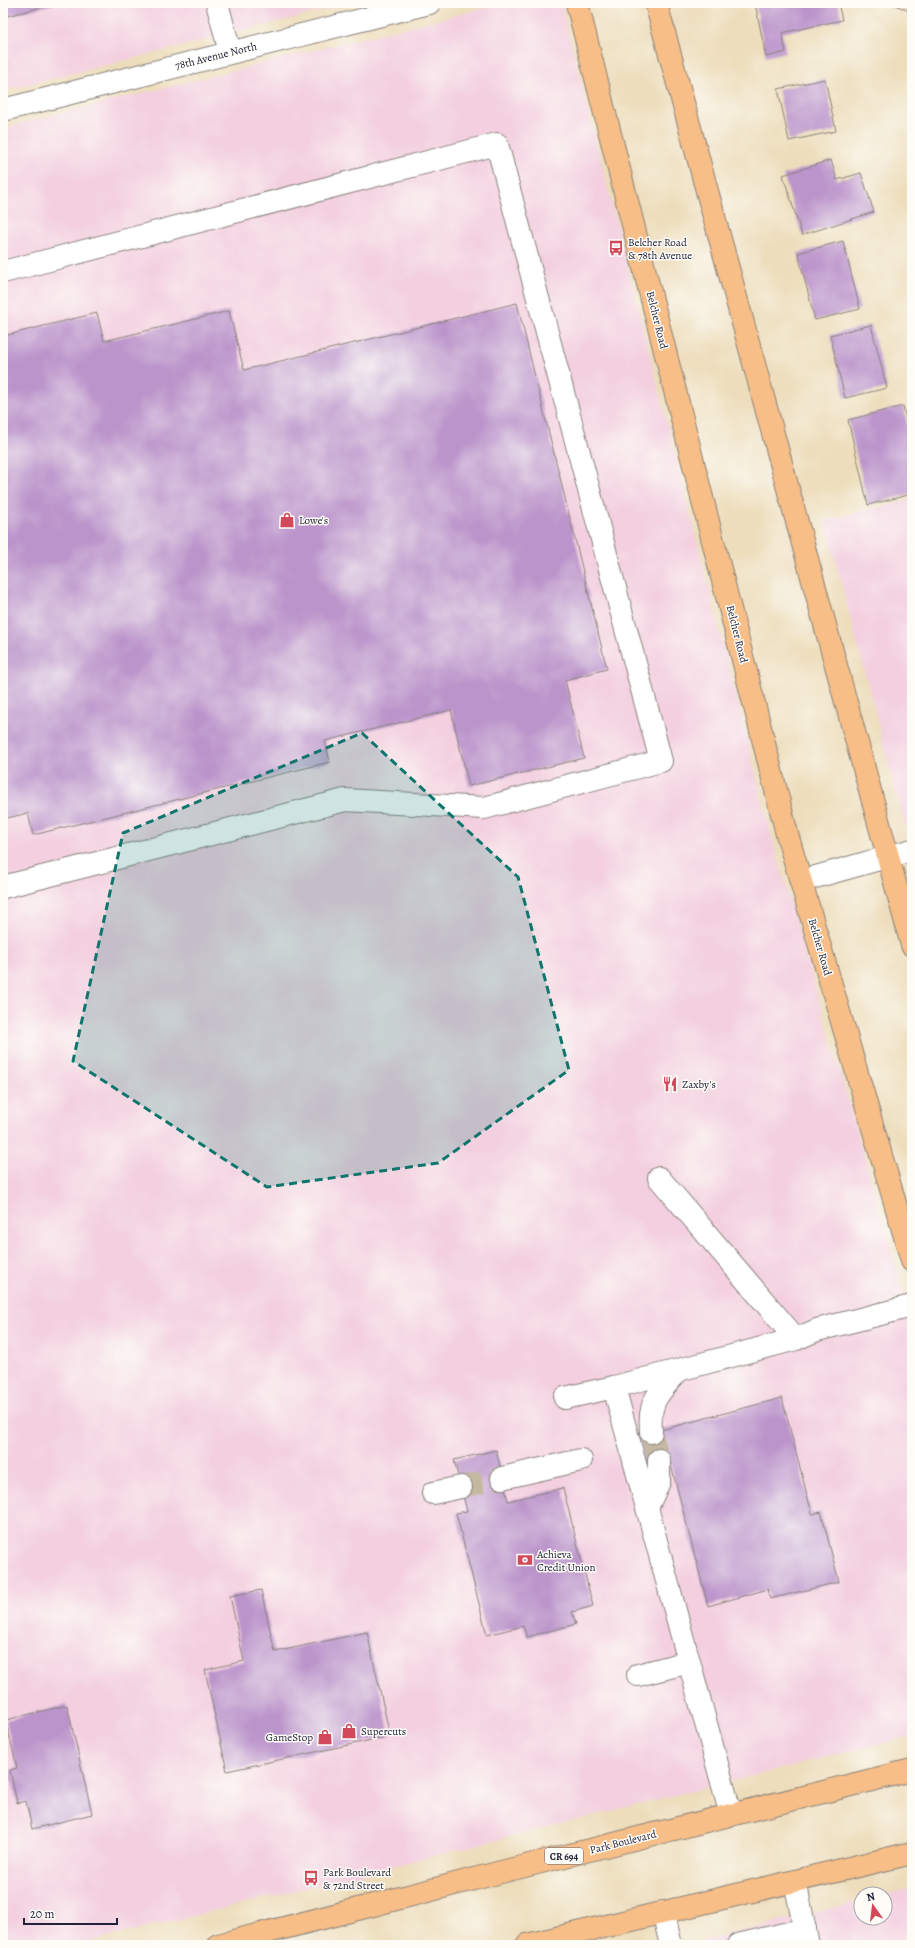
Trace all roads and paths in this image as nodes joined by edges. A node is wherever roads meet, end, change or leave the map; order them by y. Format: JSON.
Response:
{"nodes":[{"id":1,"x":217,"y":3,"type":"edge"},
{"id":2,"x":429,"y":3,"type":"edge"},
{"id":3,"x":577,"y":3,"type":"edge"},
{"id":4,"x":656,"y":3,"type":"edge"},
{"id":5,"x":230,"y":52,"type":"junction"},
{"id":6,"x":3,"y":110,"type":"edge"},
{"id":7,"x":3,"y":272,"type":"edge"},
{"id":8,"x":912,"y":850,"type":"edge"},
{"id":9,"x":889,"y":857,"type":"junction"},
{"id":10,"x":801,"y":881,"type":"junction"},
{"id":11,"x":3,"y":887,"type":"edge"},
{"id":12,"x":912,"y":945,"type":"edge"},
{"id":13,"x":659,"y":1178,"type":"dead end"},
{"id":14,"x":912,"y":1261,"type":"edge"},
{"id":15,"x":912,"y":1306,"type":"edge"},
{"id":16,"x":796,"y":1339,"type":"junction"},
{"id":17,"x":678,"y":1370,"type":"junction"},
{"id":18,"x":614,"y":1387,"type":"junction"},
{"id":19,"x":565,"y":1398,"type":"dead end"},
{"id":20,"x":651,"y":1432,"type":"tunnel mouth"},
{"id":21,"x":581,"y":1460,"type":"dead end"},
{"id":22,"x":659,"y":1460,"type":"tunnel mouth"},
{"id":23,"x":502,"y":1478,"type":"tunnel mouth"},
{"id":24,"x":461,"y":1487,"type":"tunnel mouth"},
{"id":25,"x":433,"y":1493,"type":"dead end"},
{"id":26,"x":647,"y":1508,"type":"junction"},
{"id":27,"x":689,"y":1662,"type":"junction"},
{"id":28,"x":638,"y":1675,"type":"dead end"},
{"id":29,"x":912,"y":1770,"type":"edge"},
{"id":30,"x":731,"y":1815,"type":"junction"},
{"id":31,"x":912,"y":1853,"type":"edge"},
{"id":32,"x":795,"y":1881,"type":"junction"},
{"id":33,"x":664,"y":1912,"type":"junction"},
{"id":34,"x":806,"y":1937,"type":"edge"},
{"id":35,"x":218,"y":1945,"type":"edge"},
{"id":36,"x":528,"y":1945,"type":"edge"},
{"id":37,"x":671,"y":1945,"type":"edge"},
{"id":38,"x":738,"y":1945,"type":"edge"}],
"edges":[{"from":1,"to":5,"type":"street"},
{"from":2,"to":5,"type":"street","name":"78th Avenue North"},
{"from":3,"to":10,"type":"main road","name":"Belcher Road"},
{"from":4,"to":9,"type":"main road"},
{"from":5,"to":6,"type":"street","name":"78th Avenue North"},
{"from":7,"to":11,"type":"street"},
{"from":8,"to":9,"type":"street"},
{"from":9,"to":10,"type":"street"},
{"from":9,"to":12,"type":"main road"},
{"from":10,"to":14,"type":"main road","name":"Belcher Road"},
{"from":13,"to":16,"type":"street"},
{"from":15,"to":16,"type":"street"},
{"from":16,"to":17,"type":"street"},
{"from":17,"to":18,"type":"street"},
{"from":17,"to":20,"type":"street"},
{"from":18,"to":19,"type":"street"},
{"from":18,"to":26,"type":"street"},
{"from":21,"to":23,"type":"street"},
{"from":22,"to":26,"type":"street"},
{"from":24,"to":25,"type":"street"},
{"from":26,"to":27,"type":"street"},
{"from":27,"to":28,"type":"street"},
{"from":27,"to":30,"type":"street"},
{"from":29,"to":30,"type":"main road","name":"Park Boulevard","number":"CR 694"},
{"from":30,"to":35,"type":"main road","name":"Park Boulevard","number":"CR 694"},
{"from":31,"to":32,"type":"main road"},
{"from":32,"to":33,"type":"main road"},
{"from":32,"to":34,"type":"street"},
{"from":33,"to":36,"type":"main road"},
{"from":33,"to":37,"type":"street"},
{"from":34,"to":38,"type":"street"}]}
